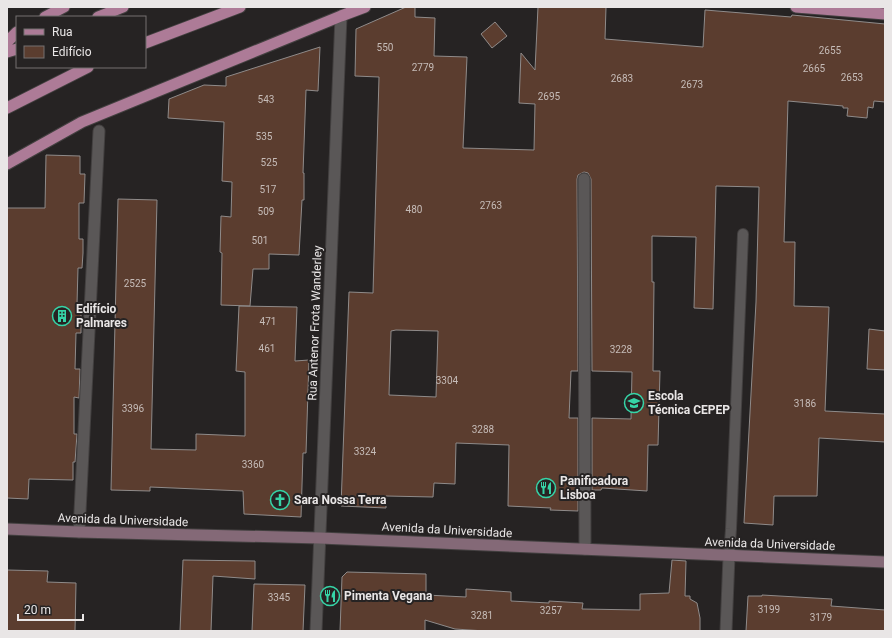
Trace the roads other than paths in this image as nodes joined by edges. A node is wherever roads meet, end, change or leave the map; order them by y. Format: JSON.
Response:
{"nodes":[{"id":1,"x":64,"y":7,"type":"edge"},
{"id":2,"x":123,"y":7,"type":"edge"},
{"id":3,"x":240,"y":7,"type":"edge"},
{"id":4,"x":365,"y":7,"type":"edge"},
{"id":5,"x":796,"y":7,"type":"edge"},
{"id":6,"x":885,"y":14,"type":"edge"},
{"id":7,"x":47,"y":16,"type":"edge"},
{"id":8,"x":100,"y":16,"type":"edge"},
{"id":9,"x":341,"y":16,"type":"junction"},
{"id":10,"x":16,"y":33,"type":"edge"},
{"id":11,"x":7,"y":42,"type":"edge"},
{"id":12,"x":146,"y":43,"type":"edge"},
{"id":13,"x":86,"y":68,"type":"edge"},
{"id":14,"x":7,"y":108,"type":"edge"},
{"id":15,"x":100,"y":131,"type":"dead end"},
{"id":16,"x":7,"y":164,"type":"edge"},
{"id":17,"x":584,"y":179,"type":"dead end"},
{"id":18,"x":743,"y":234,"type":"dead end"},
{"id":19,"x":7,"y":529,"type":"edge"},
{"id":20,"x":79,"y":532,"type":"junction"},
{"id":21,"x":320,"y":538,"type":"junction"},
{"id":22,"x":585,"y":549,"type":"junction"},
{"id":23,"x":729,"y":556,"type":"junction"},
{"id":24,"x":885,"y":562,"type":"edge"},
{"id":25,"x":316,"y":631,"type":"edge"},
{"id":26,"x":726,"y":631,"type":"edge"}],
"edges":[{"from":1,"to":7,"type":"main road"},
{"from":2,"to":8,"type":"main road"},
{"from":3,"to":12,"type":"main road"},
{"from":4,"to":9,"type":"main road"},
{"from":5,"to":6,"type":"main road"},
{"from":9,"to":16,"type":"main road"},
{"from":9,"to":21,"type":"street","name":"Rua Antenor Frota Wanderley"},
{"from":10,"to":11,"type":"main road"},
{"from":13,"to":14,"type":"main road"},
{"from":15,"to":20,"type":"street"},
{"from":17,"to":22,"type":"street"},
{"from":18,"to":23,"type":"lane"},
{"from":19,"to":20,"type":"main road","name":"Avenida da Universidade"},
{"from":20,"to":21,"type":"main road","name":"Avenida da Universidade"},
{"from":21,"to":22,"type":"main road","name":"Avenida da Universidade"},
{"from":21,"to":25,"type":"street","name":"Rua Antenor Frota Wanderley"},
{"from":22,"to":23,"type":"main road","name":"Avenida da Universidade"},
{"from":23,"to":24,"type":"main road","name":"Avenida da Universidade"},
{"from":23,"to":26,"type":"street"}]}
